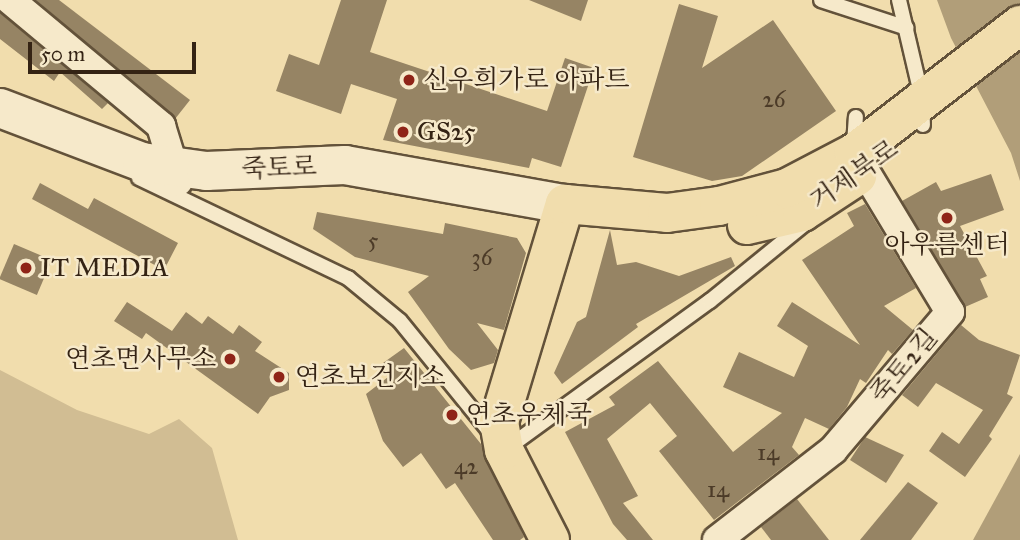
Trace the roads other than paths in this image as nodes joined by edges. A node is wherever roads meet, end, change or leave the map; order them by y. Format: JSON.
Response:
{"nodes":[{"id":1,"x":10,"y":0,"type":"edge"},
{"id":2,"x":821,"y":0,"type":"edge"},
{"id":3,"x":899,"y":0,"type":"edge"},
{"id":4,"x":1020,"y":25,"type":"edge"},
{"id":5,"x":907,"y":28,"type":"junction"},
{"id":6,"x":1020,"y":52,"type":"edge"},
{"id":7,"x":930,"y":105,"type":"junction"},
{"id":8,"x":0,"y":108,"type":"edge"},
{"id":9,"x":0,"y":124,"type":"edge"},
{"id":10,"x":858,"y":147,"type":"junction"},
{"id":11,"x":177,"y":175,"type":"junction"},
{"id":12,"x":139,"y":178,"type":"junction"},
{"id":13,"x":820,"y":203,"type":"junction"},
{"id":14,"x":572,"y":216,"type":"junction"},
{"id":15,"x":512,"y":447,"type":"junction"},
{"id":16,"x":729,"y":537,"type":"edge"},
{"id":17,"x":550,"y":540,"type":"edge"},
{"id":18,"x":565,"y":540,"type":"edge"}],
"edges":[{"from":1,"to":11,"type":"street"},
{"from":2,"to":5,"type":"lane"},
{"from":3,"to":5,"type":"lane"},
{"from":4,"to":7,"type":"main road","name":"거제북로"},
{"from":5,"to":7,"type":"lane"},
{"from":6,"to":7,"type":"main road","name":"거제북로"},
{"from":7,"to":10,"type":"main road","name":"거제북로"},
{"from":8,"to":11,"type":"street","name":"죽토로"},
{"from":9,"to":12,"type":"street","name":"죽토로"},
{"from":10,"to":13,"type":"main road","name":"거제북로"},
{"from":10,"to":14,"type":"main road","name":"거제북로"},
{"from":10,"to":16,"type":"street","name":"죽토2길"},
{"from":11,"to":12,"type":"street","name":"죽토로"},
{"from":11,"to":14,"type":"street","name":"죽토로"},
{"from":12,"to":15,"type":"lane"},
{"from":13,"to":14,"type":"main road","name":"거제북로"},
{"from":13,"to":15,"type":"lane"},
{"from":14,"to":15,"type":"main road"},
{"from":15,"to":17,"type":"main road"},
{"from":15,"to":18,"type":"main road"}]}
